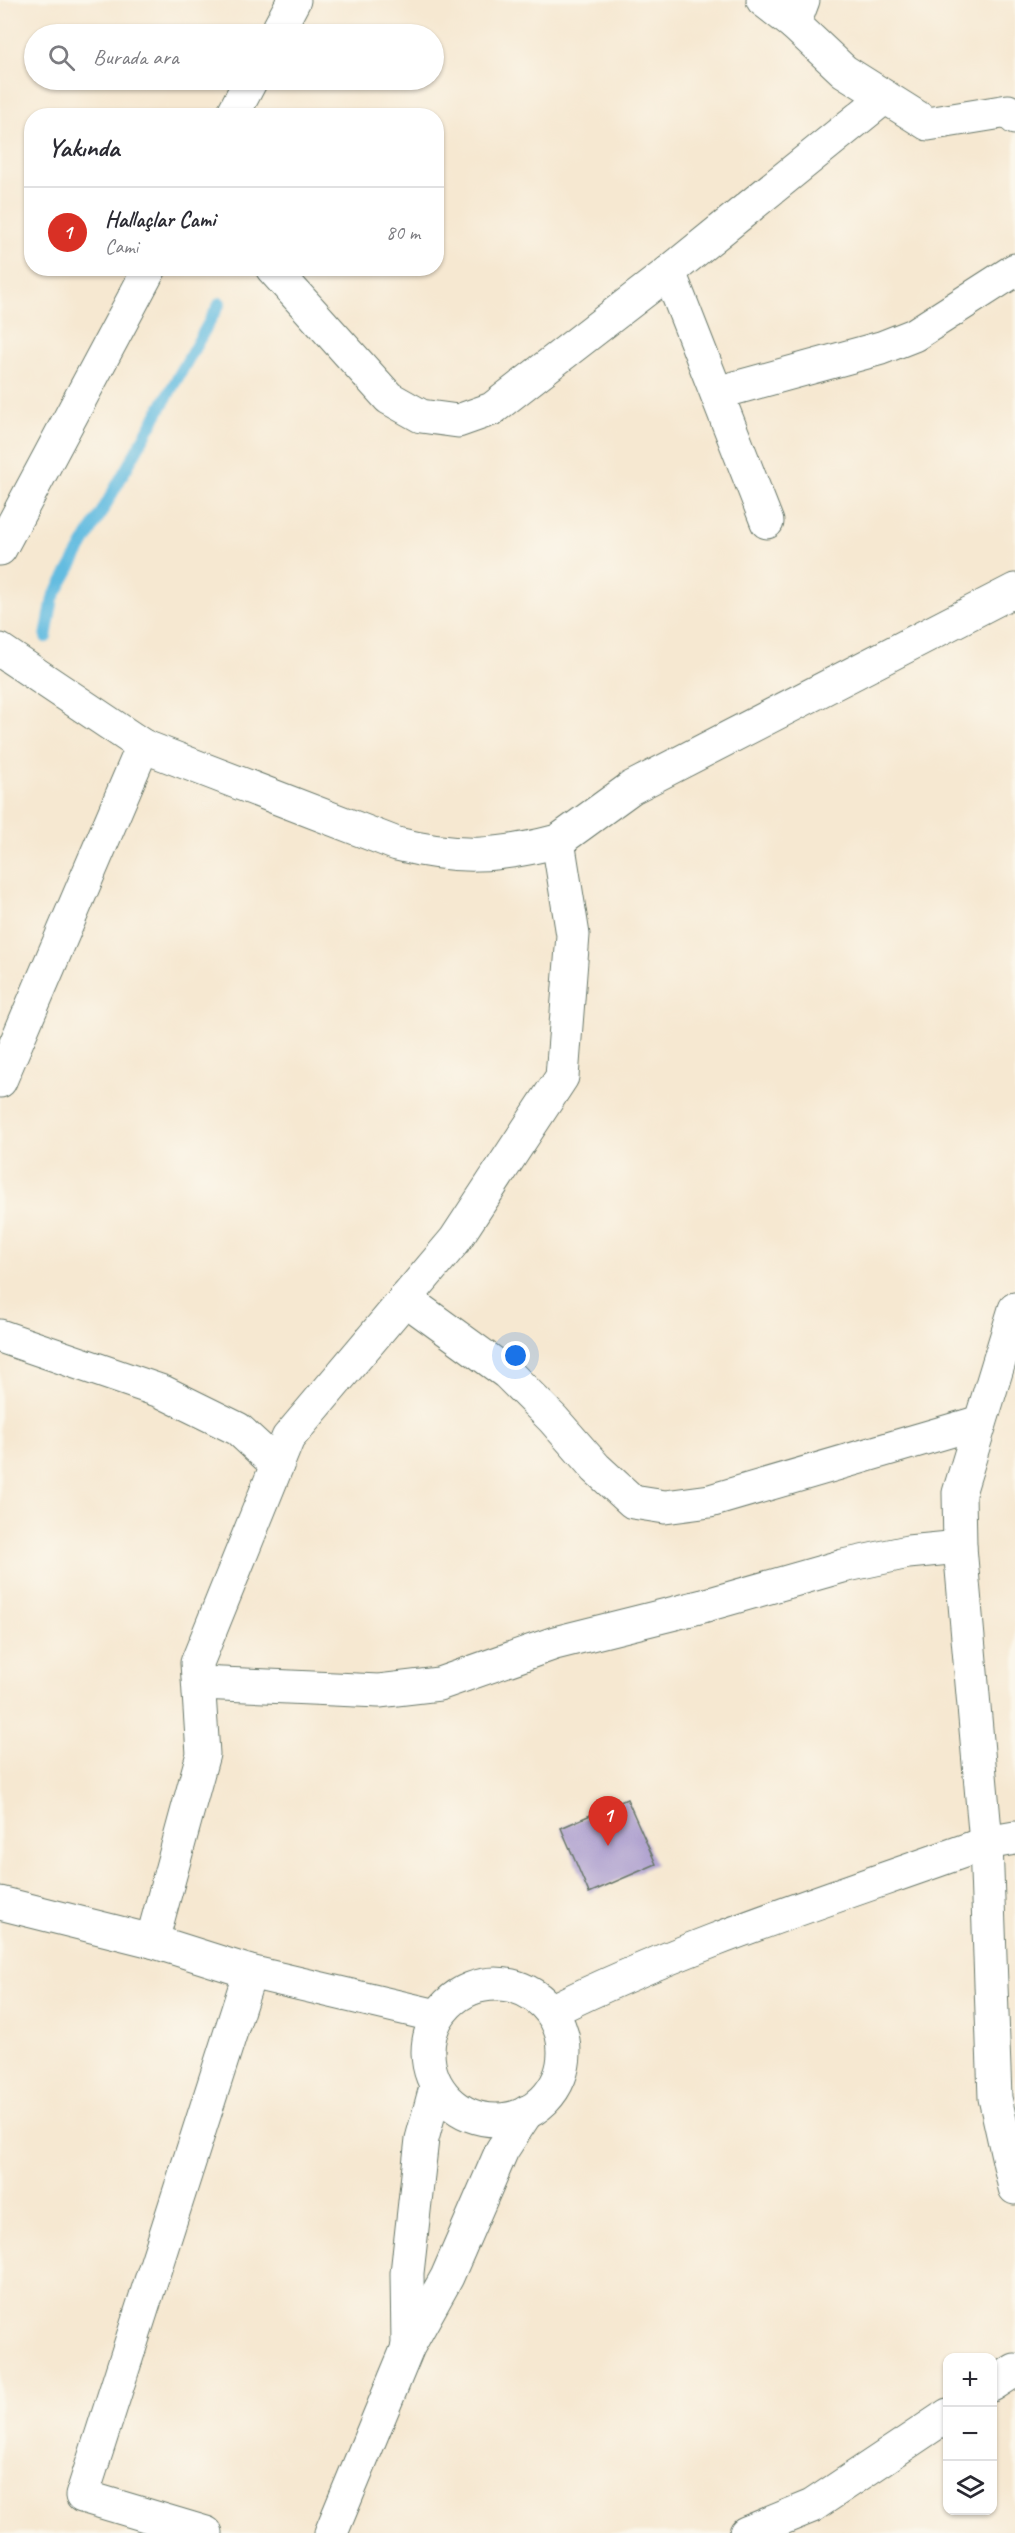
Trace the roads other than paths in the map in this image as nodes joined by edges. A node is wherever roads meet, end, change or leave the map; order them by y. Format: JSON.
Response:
{"nodes":[{"id":1,"x":294,"y":0,"type":"edge"},
{"id":2,"x":763,"y":0,"type":"edge"},
{"id":3,"x":798,"y":12,"type":"edge"},
{"id":4,"x":281,"y":24,"type":"edge"},
{"id":5,"x":246,"y":90,"type":"edge"},
{"id":6,"x":885,"y":97,"type":"junction"},
{"id":7,"x":236,"y":108,"type":"edge"},
{"id":8,"x":1013,"y":109,"type":"edge"},
{"id":9,"x":1015,"y":270,"type":"edge"},
{"id":10,"x":669,"y":272,"type":"junction"},
{"id":11,"x":146,"y":276,"type":"edge"},
{"id":12,"x":279,"y":276,"type":"edge"},
{"id":13,"x":717,"y":393,"type":"junction"},
{"id":14,"x":767,"y":522,"type":"dead end"},
{"id":15,"x":0,"y":549,"type":"edge"},
{"id":16,"x":1015,"y":590,"type":"edge"},
{"id":17,"x":0,"y":650,"type":"edge"},
{"id":18,"x":143,"y":746,"type":"junction"},
{"id":19,"x":558,"y":841,"type":"junction"},
{"id":20,"x":0,"y":1081,"type":"edge"},
{"id":21,"x":405,"y":1299,"type":"junction"},
{"id":22,"x":1015,"y":1310,"type":"edge"},
{"id":23,"x":0,"y":1336,"type":"edge"},
{"id":24,"x":981,"y":1422,"type":"junction"},
{"id":25,"x":277,"y":1465,"type":"junction"},
{"id":26,"x":960,"y":1547,"type":"junction"},
{"id":27,"x":199,"y":1683,"type":"junction"},
{"id":28,"x":1001,"y":1841,"type":"edge"},
{"id":29,"x":0,"y":1903,"type":"edge"},
{"id":30,"x":152,"y":1941,"type":"junction"},
{"id":31,"x":249,"y":1972,"type":"junction"},
{"id":32,"x":550,"y":2011,"type":"junction"},
{"id":33,"x":437,"y":2016,"type":"junction"},
{"id":34,"x":436,"y":2086,"type":"junction"},
{"id":35,"x":527,"y":2112,"type":"junction"},
{"id":36,"x":1015,"y":2187,"type":"edge"},
{"id":37,"x":408,"y":2347,"type":"junction"},
{"id":38,"x":1015,"y":2370,"type":"edge"},
{"id":39,"x":997,"y":2382,"type":"edge"},
{"id":40,"x":943,"y":2418,"type":"edge"},
{"id":41,"x":206,"y":2533,"type":"edge"},
{"id":42,"x":331,"y":2533,"type":"edge"},
{"id":43,"x":746,"y":2533,"type":"edge"}],
"edges":[{"from":1,"to":4,"type":"street"},
{"from":2,"to":3,"type":"street"},
{"from":3,"to":6,"type":"street"},
{"from":5,"to":7,"type":"street"},
{"from":6,"to":8,"type":"street"},
{"from":6,"to":10,"type":"street"},
{"from":9,"to":13,"type":"street"},
{"from":10,"to":12,"type":"street"},
{"from":10,"to":13,"type":"street"},
{"from":11,"to":15,"type":"street"},
{"from":13,"to":14,"type":"street"},
{"from":16,"to":19,"type":"street"},
{"from":17,"to":18,"type":"street"},
{"from":18,"to":19,"type":"street"},
{"from":18,"to":20,"type":"street"},
{"from":19,"to":21,"type":"street"},
{"from":21,"to":24,"type":"street"},
{"from":21,"to":25,"type":"street"},
{"from":22,"to":24,"type":"street"},
{"from":23,"to":25,"type":"street"},
{"from":24,"to":26,"type":"street"},
{"from":25,"to":27,"type":"street"},
{"from":26,"to":27,"type":"street"},
{"from":26,"to":28,"type":"street"},
{"from":27,"to":30,"type":"street"},
{"from":28,"to":32,"type":"street"},
{"from":28,"to":36,"type":"street"},
{"from":29,"to":30,"type":"street"},
{"from":30,"to":31,"type":"street"},
{"from":31,"to":33,"type":"street"},
{"from":31,"to":41,"type":"street"},
{"from":32,"to":33,"type":"street"},
{"from":32,"to":35,"type":"street"},
{"from":33,"to":34,"type":"street"},
{"from":34,"to":35,"type":"street"},
{"from":34,"to":37,"type":"street"},
{"from":35,"to":37,"type":"street"},
{"from":37,"to":42,"type":"street"},
{"from":38,"to":39,"type":"street"},
{"from":40,"to":43,"type":"street"}]}
